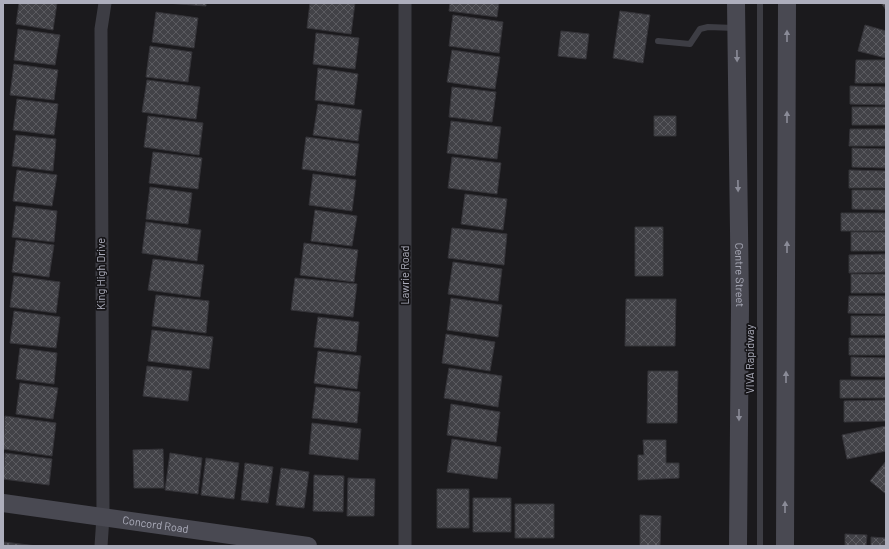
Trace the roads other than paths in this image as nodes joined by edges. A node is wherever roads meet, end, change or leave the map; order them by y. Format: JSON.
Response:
{"nodes":[{"id":1,"x":105,"y":3,"type":"edge"},
{"id":2,"x":405,"y":3,"type":"edge"},
{"id":3,"x":736,"y":3,"type":"edge"},
{"id":4,"x":760,"y":3,"type":"edge"},
{"id":5,"x":788,"y":3,"type":"edge"},
{"id":6,"x":736,"y":28,"type":"junction"},
{"id":7,"x":658,"y":42,"type":"dead end"},
{"id":8,"x":3,"y":503,"type":"edge"},
{"id":9,"x":103,"y":517,"type":"junction"},
{"id":10,"x":101,"y":546,"type":"edge"},
{"id":11,"x":308,"y":546,"type":"edge"},
{"id":12,"x":405,"y":546,"type":"edge"},
{"id":13,"x":738,"y":546,"type":"edge"},
{"id":14,"x":760,"y":546,"type":"edge"},
{"id":15,"x":785,"y":546,"type":"edge"}],
"edges":[{"from":1,"to":9,"type":"street","name":"King High Drive"},
{"from":2,"to":12,"type":"street","name":"Lawrie Road"},
{"from":3,"to":6,"type":"main road","name":"Centre Street"},
{"from":4,"to":14,"type":"lane","name":"VIVA Rapidway"},
{"from":15,"to":5,"type":"main road","one_way":true},
{"from":6,"to":7,"type":"lane"},
{"from":6,"to":13,"type":"main road","name":"Centre Street","one_way":true},
{"from":8,"to":9,"type":"main road","name":"Concord Road"},
{"from":9,"to":10,"type":"street","name":"King High Drive"},
{"from":9,"to":11,"type":"main road","name":"Concord Road"}]}
